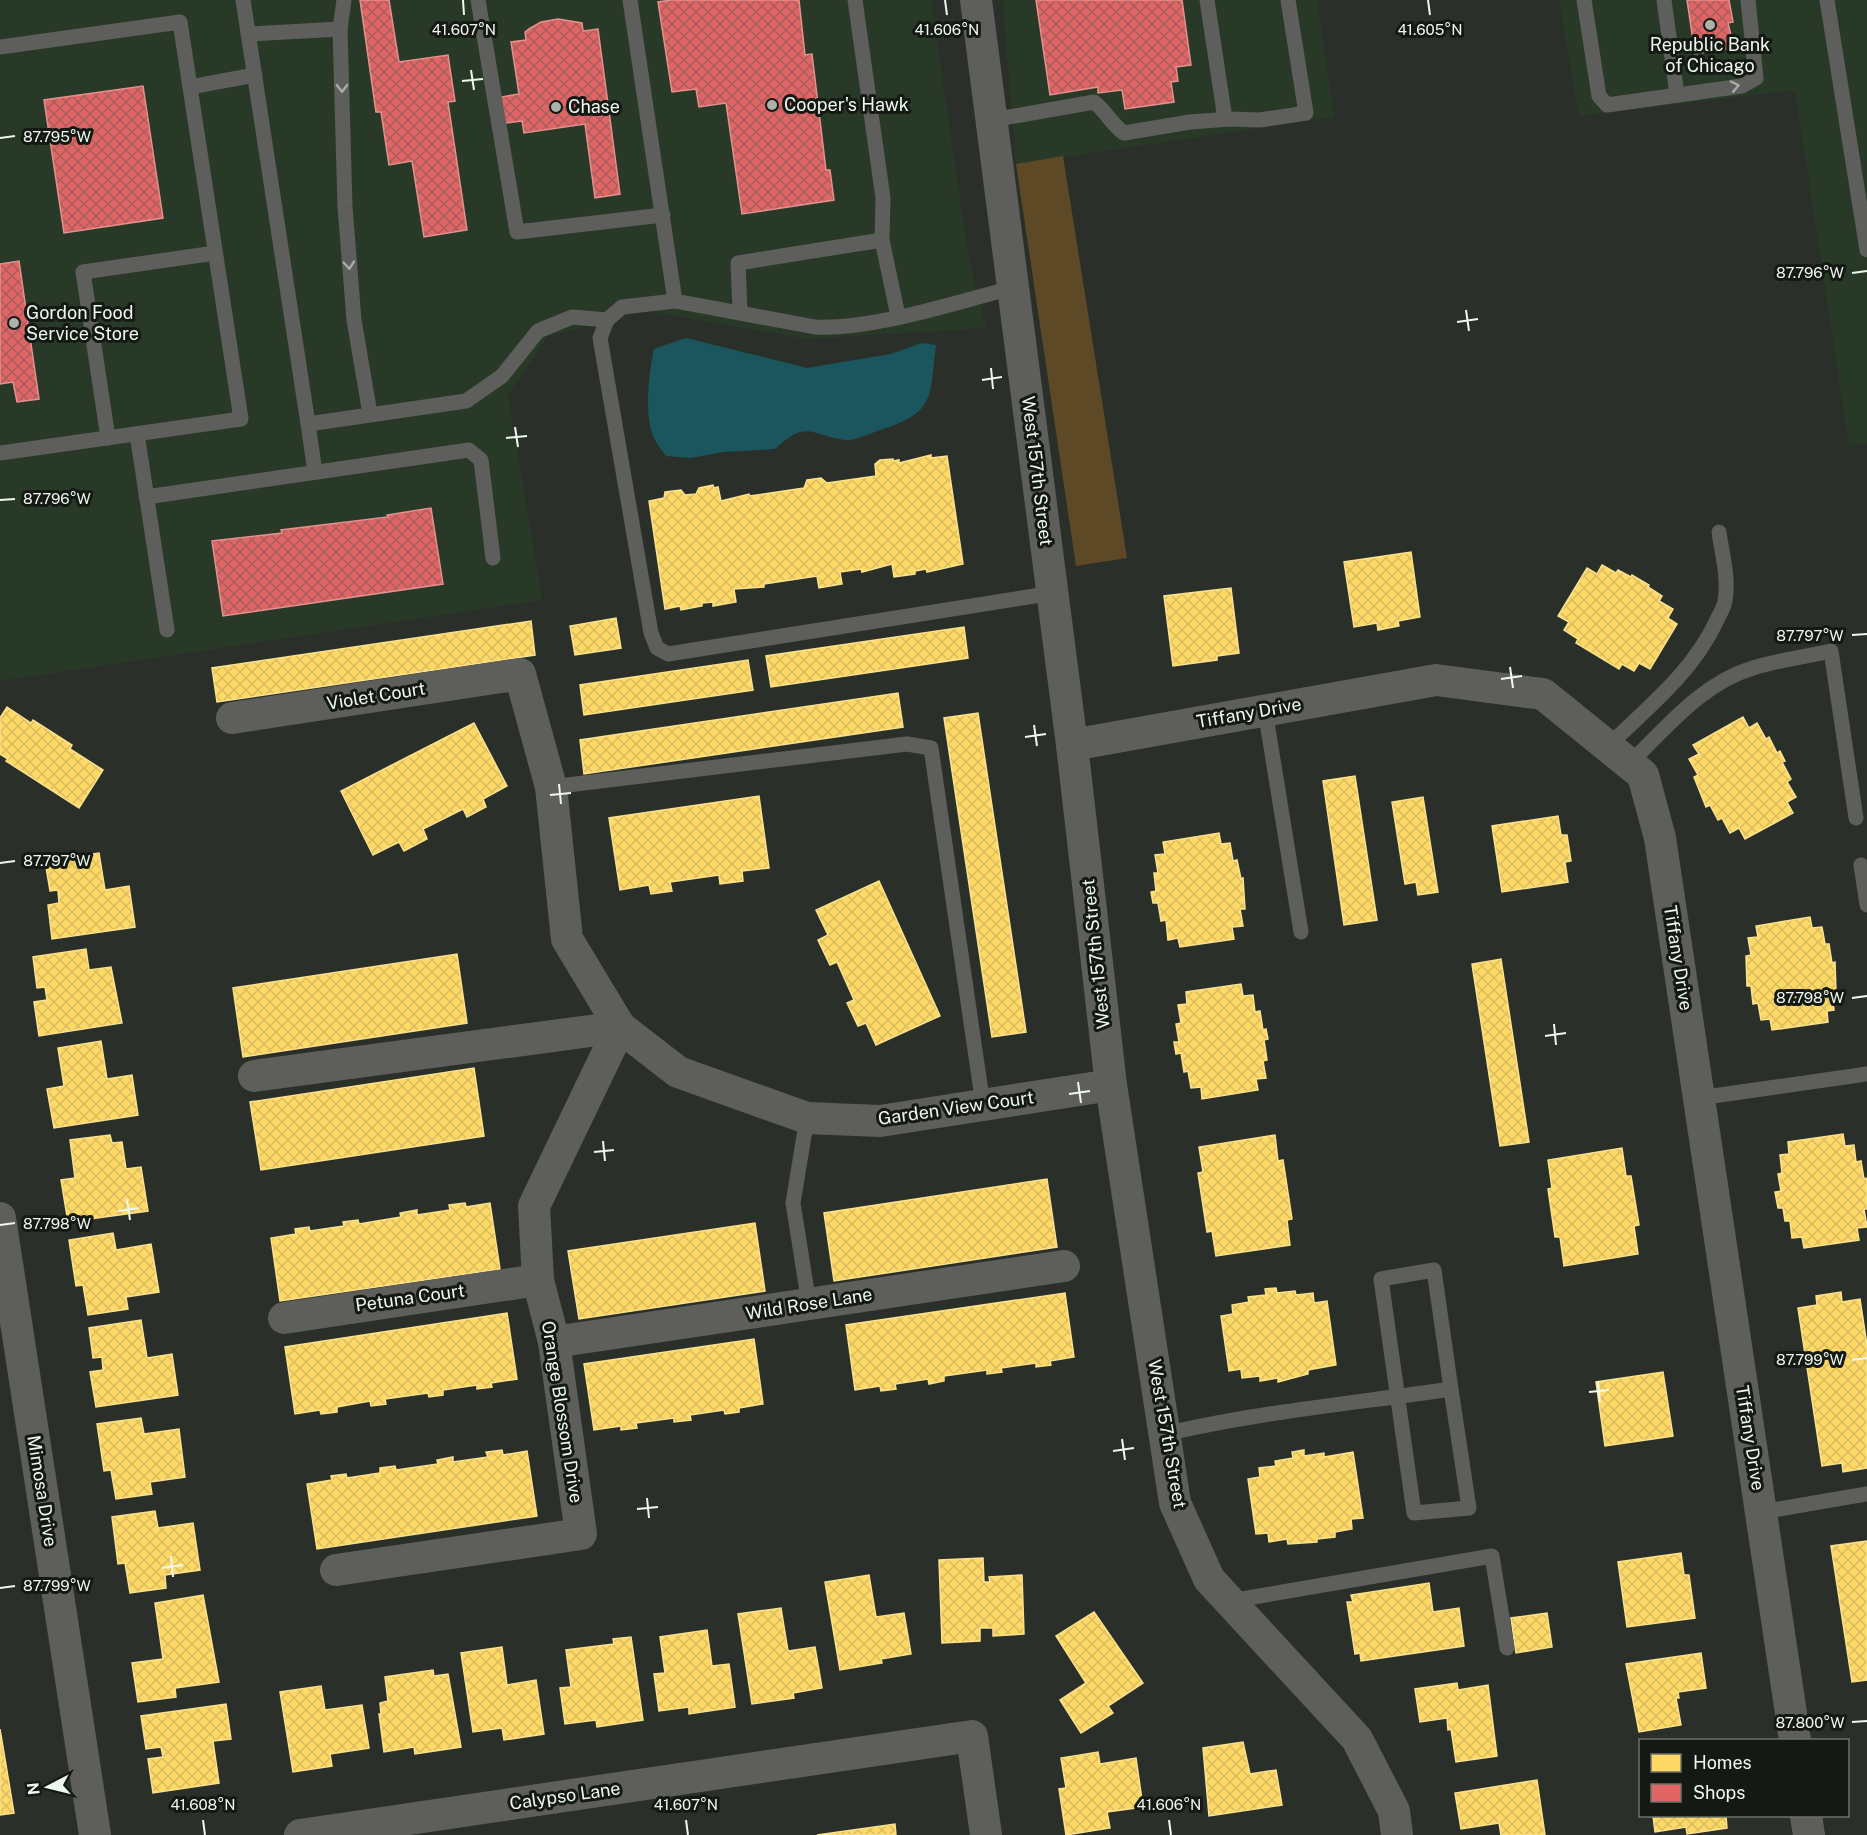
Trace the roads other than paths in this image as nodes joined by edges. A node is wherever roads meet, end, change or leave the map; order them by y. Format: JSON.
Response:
{"nodes":[{"id":1,"x":243,"y":0,"type":"edge"},
{"id":2,"x":344,"y":0,"type":"edge"},
{"id":3,"x":478,"y":0,"type":"edge"},
{"id":4,"x":630,"y":0,"type":"edge"},
{"id":5,"x":855,"y":0,"type":"edge"},
{"id":6,"x":976,"y":0,"type":"edge"},
{"id":7,"x":1207,"y":0,"type":"edge"},
{"id":8,"x":1288,"y":0,"type":"edge"},
{"id":9,"x":1584,"y":0,"type":"edge"},
{"id":10,"x":1664,"y":0,"type":"edge"},
{"id":11,"x":1748,"y":0,"type":"edge"},
{"id":12,"x":1827,"y":0,"type":"edge"},
{"id":13,"x":340,"y":29,"type":"junction"},
{"id":14,"x":248,"y":34,"type":"junction"},
{"id":15,"x":0,"y":47,"type":"edge"},
{"id":16,"x":255,"y":75,"type":"junction"},
{"id":17,"x":190,"y":87,"type":"junction"},
{"id":18,"x":1677,"y":95,"type":"junction"},
{"id":19,"x":1225,"y":119,"type":"junction"},
{"id":20,"x":992,"y":120,"type":"junction"},
{"id":21,"x":663,"y":215,"type":"junction"},
{"id":22,"x":882,"y":240,"type":"junction"},
{"id":23,"x":1867,"y":250,"type":"edge"},
{"id":24,"x":215,"y":253,"type":"junction"},
{"id":25,"x":1013,"y":288,"type":"junction"},
{"id":26,"x":675,"y":300,"type":"junction"},
{"id":27,"x":740,"y":311,"type":"junction"},
{"id":28,"x":898,"y":316,"type":"junction"},
{"id":29,"x":607,"y":320,"type":"junction"},
{"id":30,"x":370,"y":414,"type":"junction"},
{"id":31,"x":308,"y":423,"type":"junction"},
{"id":32,"x":136,"y":434,"type":"junction"},
{"id":33,"x":108,"y":438,"type":"junction"},
{"id":34,"x":0,"y":453,"type":"edge"},
{"id":35,"x":315,"y":472,"type":"junction"},
{"id":36,"x":146,"y":497,"type":"junction"},
{"id":37,"x":1719,"y":532,"type":"dead end"},
{"id":38,"x":494,"y":558,"type":"dead end"},
{"id":39,"x":1053,"y":593,"type":"junction"},
{"id":40,"x":167,"y":630,"type":"dead end"},
{"id":41,"x":520,"y":674,"type":"joint"},
{"id":42,"x":1265,"y":710,"type":"junction"},
{"id":43,"x":232,"y":718,"type":"dead end"},
{"id":44,"x":1072,"y":745,"type":"junction"},
{"id":45,"x":1618,"y":755,"type":"junction"},
{"id":46,"x":550,"y":787,"type":"junction"},
{"id":47,"x":1856,"y":818,"type":"dead end"},
{"id":48,"x":1861,"y":865,"type":"dead end"},
{"id":49,"x":1867,"y":905,"type":"edge"},
{"id":50,"x":1301,"y":932,"type":"dead end"},
{"id":51,"x":620,"y":1027,"type":"junction"},
{"id":52,"x":1867,"y":1074,"type":"edge"},
{"id":53,"x":254,"y":1076,"type":"dead end"},
{"id":54,"x":1111,"y":1085,"type":"junction"},
{"id":55,"x":1699,"y":1098,"type":"junction"},
{"id":56,"x":983,"y":1105,"type":"junction"},
{"id":57,"x":807,"y":1118,"type":"junction"},
{"id":58,"x":0,"y":1218,"type":"edge"},
{"id":59,"x":1064,"y":1266,"type":"dead end"},
{"id":60,"x":538,"y":1280,"type":"junction"},
{"id":61,"x":809,"y":1304,"type":"junction"},
{"id":62,"x":284,"y":1318,"type":"dead end"},
{"id":63,"x":554,"y":1342,"type":"junction"},
{"id":64,"x":1452,"y":1389,"type":"junction"},
{"id":65,"x":1396,"y":1397,"type":"junction"},
{"id":66,"x":1165,"y":1434,"type":"junction"},
{"id":67,"x":1867,"y":1494,"type":"edge"},
{"id":68,"x":1761,"y":1512,"type":"junction"},
{"id":69,"x":336,"y":1570,"type":"dead end"},
{"id":70,"x":1230,"y":1601,"type":"junction"},
{"id":71,"x":1507,"y":1648,"type":"dead end"},
{"id":72,"x":1795,"y":1739,"type":"edge"},
{"id":73,"x":1806,"y":1817,"type":"edge"},
{"id":74,"x":96,"y":1835,"type":"edge"},
{"id":75,"x":300,"y":1835,"type":"edge"},
{"id":76,"x":986,"y":1835,"type":"edge"},
{"id":77,"x":1397,"y":1835,"type":"edge"},
{"id":78,"x":1809,"y":1835,"type":"edge"}],
"edges":[{"from":1,"to":14,"type":"lane"},
{"from":2,"to":13,"type":"lane"},
{"from":3,"to":21,"type":"lane"},
{"from":4,"to":21,"type":"lane"},
{"from":5,"to":22,"type":"lane"},
{"from":6,"to":20,"type":"street","name":"West 157th Street"},
{"from":7,"to":19,"type":"lane"},
{"from":8,"to":19,"type":"lane"},
{"from":9,"to":18,"type":"lane"},
{"from":10,"to":18,"type":"lane"},
{"from":18,"to":11,"type":"lane","one_way":true},
{"from":12,"to":23,"type":"lane"},
{"from":13,"to":14,"type":"lane"},
{"from":13,"to":30,"type":"lane","one_way":true},
{"from":14,"to":16,"type":"lane"},
{"from":15,"to":17,"type":"lane"},
{"from":16,"to":17,"type":"lane"},
{"from":16,"to":31,"type":"lane"},
{"from":17,"to":24,"type":"lane"},
{"from":19,"to":20,"type":"lane"},
{"from":20,"to":25,"type":"street","name":"West 157th Street"},
{"from":21,"to":26,"type":"lane"},
{"from":22,"to":27,"type":"lane"},
{"from":22,"to":28,"type":"lane"},
{"from":24,"to":32,"type":"lane"},
{"from":24,"to":33,"type":"lane"},
{"from":25,"to":28,"type":"lane"},
{"from":25,"to":39,"type":"street","name":"West 157th Street"},
{"from":26,"to":27,"type":"lane"},
{"from":26,"to":29,"type":"lane"},
{"from":27,"to":28,"type":"lane"},
{"from":29,"to":30,"type":"lane"},
{"from":29,"to":39,"type":"lane"},
{"from":30,"to":31,"type":"lane"},
{"from":31,"to":35,"type":"lane"},
{"from":32,"to":33,"type":"lane"},
{"from":32,"to":36,"type":"lane"},
{"from":33,"to":34,"type":"lane"},
{"from":35,"to":36,"type":"lane"},
{"from":35,"to":38,"type":"lane"},
{"from":36,"to":40,"type":"lane"},
{"from":37,"to":45,"type":"lane"},
{"from":39,"to":44,"type":"street","name":"West 157th Street"},
{"from":41,"to":43,"type":"street","name":"Violet Court"},
{"from":41,"to":46,"type":"street","name":"Garden View Court"},
{"from":42,"to":44,"type":"street","name":"Tiffany Drive"},
{"from":42,"to":45,"type":"street","name":"Tiffany Drive"},
{"from":42,"to":50,"type":"lane"},
{"from":44,"to":54,"type":"street","name":"West 157th Street"},
{"from":45,"to":47,"type":"lane"},
{"from":45,"to":55,"type":"street","name":"Tiffany Drive"},
{"from":46,"to":51,"type":"street","name":"Garden View Court"},
{"from":46,"to":56,"type":"lane"},
{"from":48,"to":49,"type":"lane"},
{"from":51,"to":53,"type":"street"},
{"from":51,"to":57,"type":"street","name":"Garden View Court"},
{"from":51,"to":60,"type":"street","name":"Orange Blossom Drive"},
{"from":52,"to":55,"type":"lane"},
{"from":54,"to":56,"type":"street","name":"Garden View Court"},
{"from":54,"to":66,"type":"street","name":"West 157th Street"},
{"from":55,"to":68,"type":"street","name":"Tiffany Drive"},
{"from":56,"to":57,"type":"street","name":"Garden View Court"},
{"from":57,"to":61,"type":"lane"},
{"from":58,"to":74,"type":"street","name":"Mimosa Drive"},
{"from":59,"to":61,"type":"street","name":"Wild Rose Lane"},
{"from":60,"to":62,"type":"street","name":"Petuna Court"},
{"from":60,"to":63,"type":"street","name":"Orange Blossom Drive"},
{"from":61,"to":63,"type":"street","name":"Wild Rose Lane"},
{"from":63,"to":69,"type":"street","name":"Orange Blossom Drive"},
{"from":64,"to":65,"type":"lane"},
{"from":64,"to":65,"type":"lane"},
{"from":64,"to":65,"type":"lane"},
{"from":65,"to":66,"type":"lane"},
{"from":66,"to":70,"type":"street","name":"West 157th Street"},
{"from":67,"to":68,"type":"lane"},
{"from":68,"to":72,"type":"street","name":"Tiffany Drive"},
{"from":70,"to":71,"type":"lane"},
{"from":70,"to":77,"type":"street","name":"West 157th Street"},
{"from":73,"to":78,"type":"street"},
{"from":75,"to":76,"type":"street","name":"Calypso Lane"}]}
